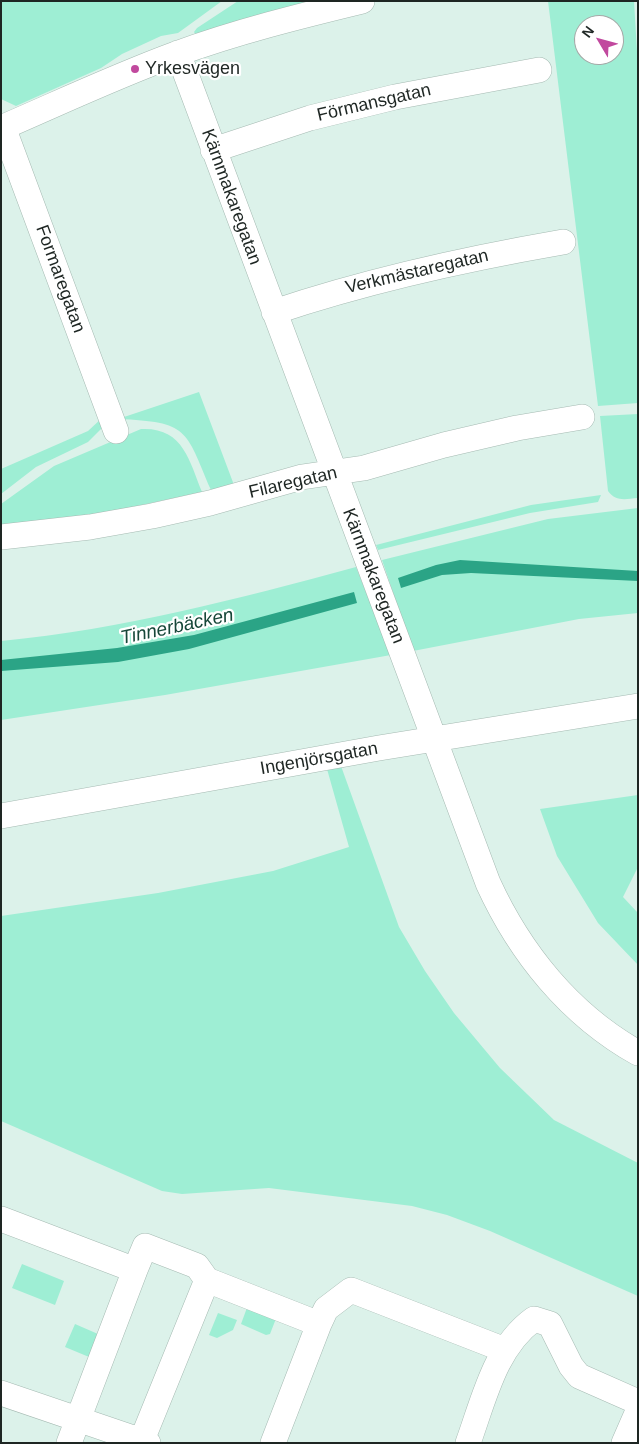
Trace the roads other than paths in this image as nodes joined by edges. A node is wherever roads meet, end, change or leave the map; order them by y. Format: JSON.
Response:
{"nodes":[{"id":1,"x":362,"y":1,"type":"edge"},
{"id":2,"x":178,"y":53,"type":"junction"},
{"id":3,"x":539,"y":70,"type":"dead end"},
{"id":4,"x":2,"y":128,"type":"edge"},
{"id":5,"x":213,"y":150,"type":"junction"},
{"id":6,"x":563,"y":242,"type":"dead end"},
{"id":7,"x":274,"y":312,"type":"junction"},
{"id":8,"x":582,"y":417,"type":"dead end"},
{"id":9,"x":116,"y":431,"type":"dead end"},
{"id":10,"x":334,"y":472,"type":"junction"},
{"id":11,"x":1,"y":537,"type":"edge"},
{"id":12,"x":638,"y":706,"type":"edge"},
{"id":13,"x":435,"y":740,"type":"junction"},
{"id":14,"x":1,"y":816,"type":"edge"},
{"id":15,"x":635,"y":1046,"type":"edge"},
{"id":16,"x":1,"y":1218,"type":"edge"},
{"id":17,"x":135,"y":1270,"type":"junction"},
{"id":18,"x":207,"y":1280,"type":"junction"},
{"id":19,"x":319,"y":1324,"type":"junction"},
{"id":20,"x":506,"y":1350,"type":"junction"},
{"id":21,"x":1,"y":1393,"type":"edge"},
{"id":22,"x":638,"y":1402,"type":"edge"},
{"id":23,"x":638,"y":1411,"type":"edge"},
{"id":24,"x":73,"y":1432,"type":"edge"},
{"id":25,"x":145,"y":1442,"type":"edge"},
{"id":26,"x":273,"y":1443,"type":"edge"},
{"id":27,"x":468,"y":1443,"type":"edge"},
{"id":28,"x":624,"y":1443,"type":"edge"}],
"edges":[{"from":1,"to":2,"type":"street"},
{"from":2,"to":4,"type":"street"},
{"from":2,"to":5,"type":"street","name":"Kärnmakaregatan"},
{"from":3,"to":5,"type":"street","name":"Förmansgatan"},
{"from":4,"to":9,"type":"street","name":"Formaregatan"},
{"from":5,"to":7,"type":"street","name":"Kärnmakaregatan"},
{"from":6,"to":7,"type":"street","name":"Verkmästaregatan"},
{"from":7,"to":10,"type":"street","name":"Kärnmakaregatan"},
{"from":8,"to":10,"type":"street","name":"Filaregatan"},
{"from":10,"to":11,"type":"street","name":"Filaregatan"},
{"from":10,"to":13,"type":"street","name":"Kärnmakaregatan"},
{"from":12,"to":13,"type":"street","name":"Ingenjörsgatan"},
{"from":13,"to":14,"type":"street","name":"Ingenjörsgatan"},
{"from":13,"to":15,"type":"street","name":"Kärnmakaregatan"},
{"from":16,"to":17,"type":"street"},
{"from":17,"to":18,"type":"street"},
{"from":17,"to":24,"type":"street"},
{"from":18,"to":19,"type":"street"},
{"from":18,"to":25,"type":"street"},
{"from":19,"to":20,"type":"street"},
{"from":19,"to":26,"type":"street"},
{"from":20,"to":22,"type":"street"},
{"from":20,"to":27,"type":"street"},
{"from":21,"to":24,"type":"street"},
{"from":23,"to":28,"type":"street"},
{"from":24,"to":25,"type":"street"}]}
